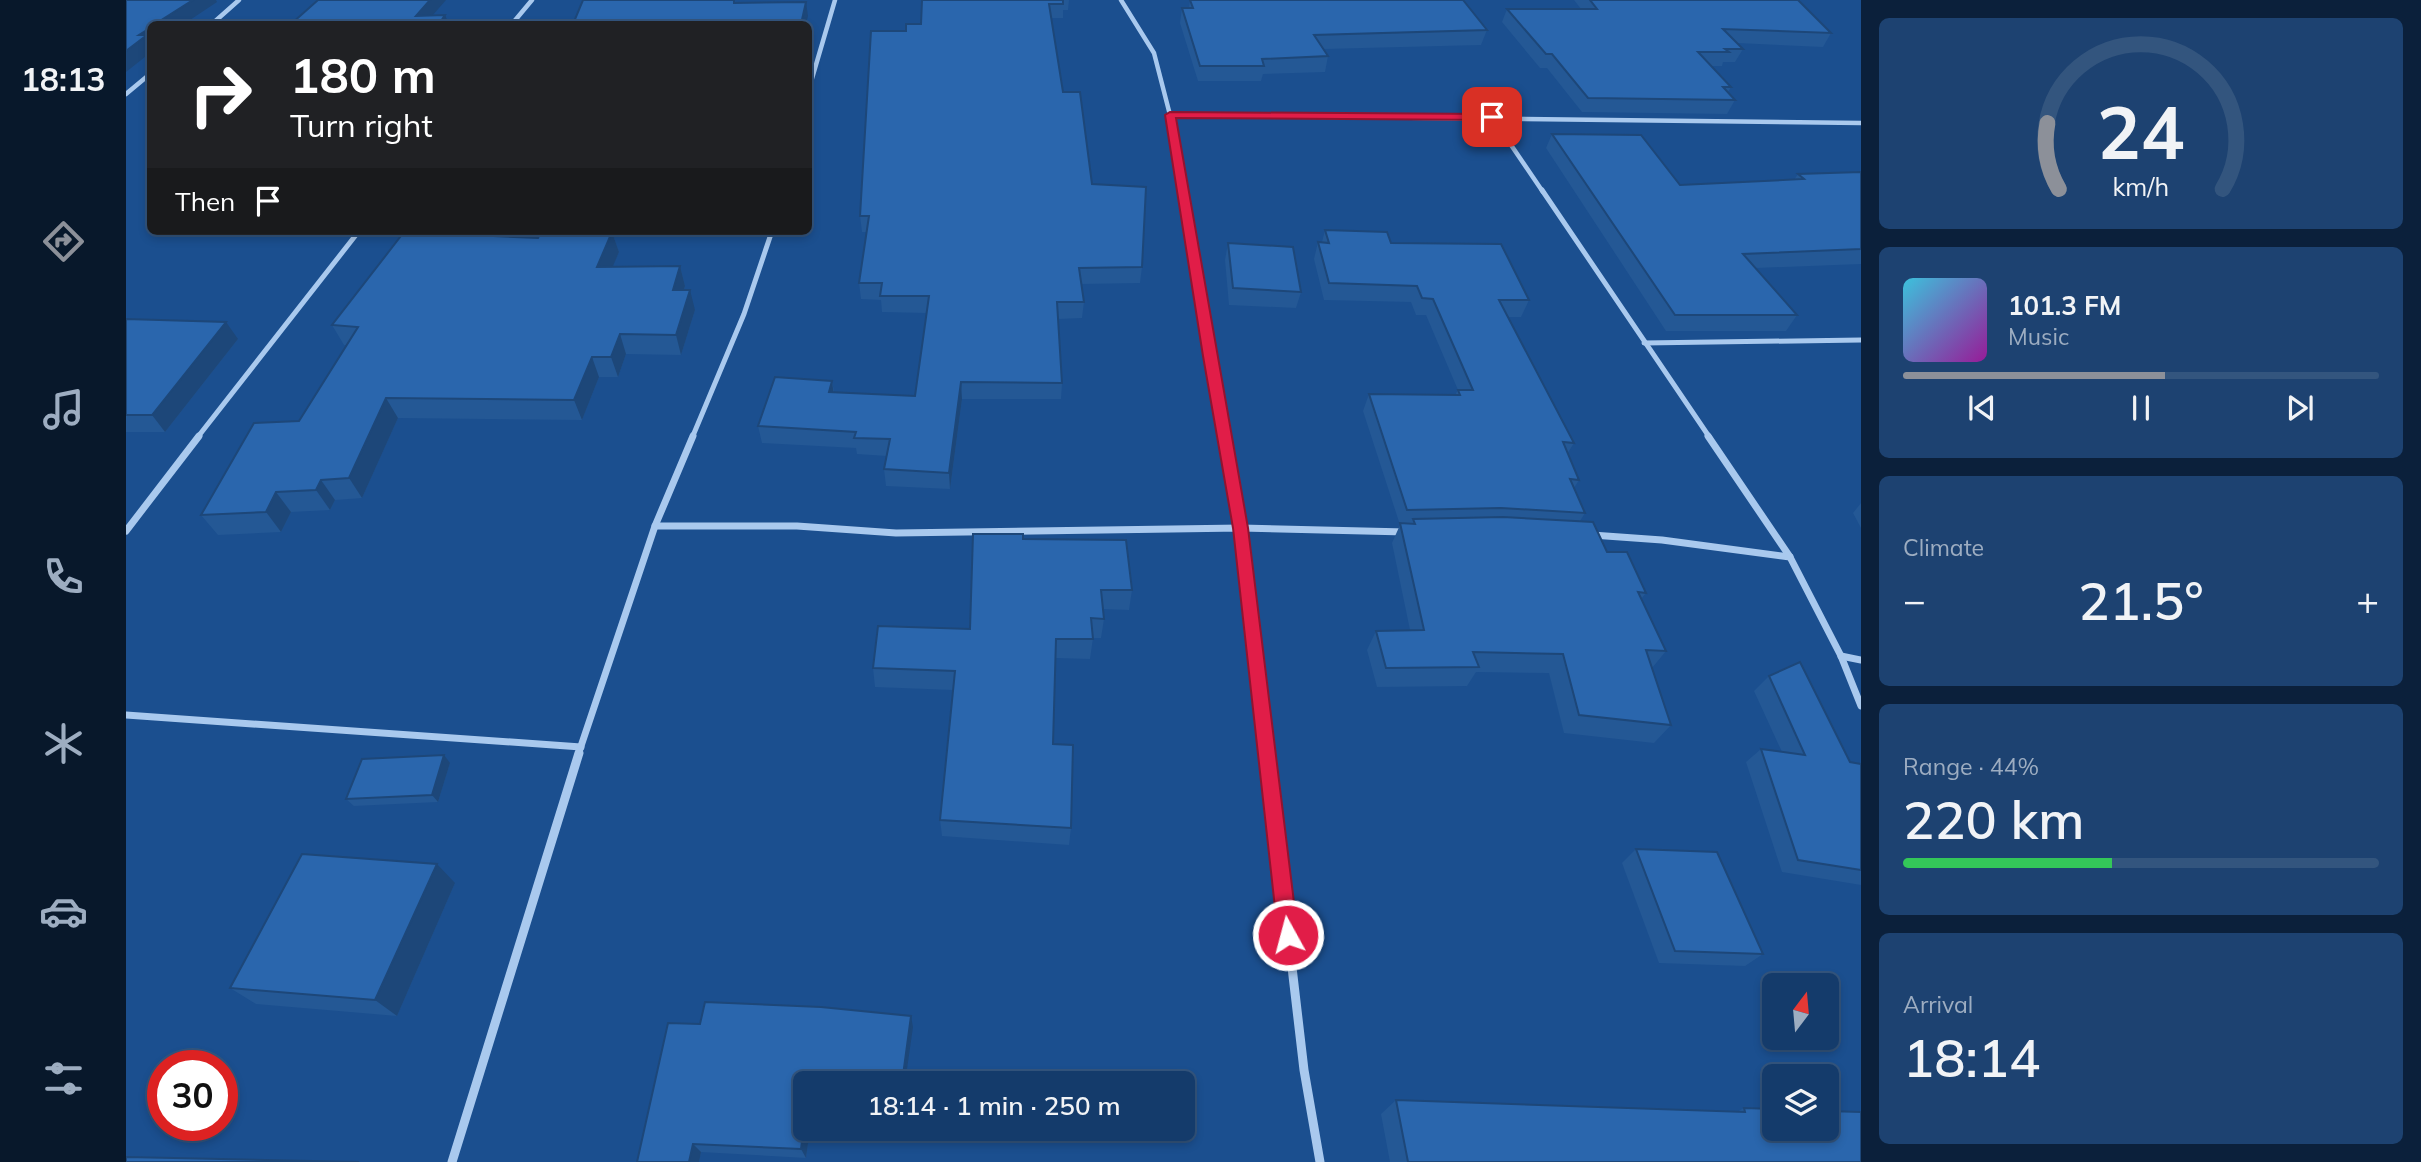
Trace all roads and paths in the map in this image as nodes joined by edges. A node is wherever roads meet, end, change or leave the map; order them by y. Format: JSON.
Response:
{"nodes":[{"id":1,"x":239,"y":0,"type":"edge"},
{"id":2,"x":532,"y":0,"type":"edge"},
{"id":3,"x":835,"y":0,"type":"edge"},
{"id":4,"x":1121,"y":0,"type":"edge"},
{"id":5,"x":215,"y":21,"type":"edge"},
{"id":6,"x":514,"y":21,"type":"edge"},
{"id":7,"x":147,"y":76,"type":"edge"},
{"id":8,"x":812,"y":78,"type":"edge"},
{"id":9,"x":126,"y":94,"type":"edge"},
{"id":10,"x":1170,"y":115,"type":"junction"},
{"id":11,"x":1492,"y":117,"type":"junction"},
{"id":12,"x":1861,"y":123,"type":"edge"},
{"id":13,"x":356,"y":235,"type":"edge"},
{"id":14,"x":771,"y":235,"type":"edge"},
{"id":15,"x":1861,"y":340,"type":"edge"},
{"id":16,"x":1644,"y":343,"type":"junction"},
{"id":17,"x":655,"y":526,"type":"junction"},
{"id":18,"x":1241,"y":528,"type":"junction"},
{"id":19,"x":126,"y":531,"type":"edge"},
{"id":20,"x":1421,"y":533,"type":"edge"},
{"id":21,"x":1577,"y":534,"type":"edge"},
{"id":22,"x":1790,"y":557,"type":"junction"},
{"id":23,"x":1841,"y":656,"type":"junction"},
{"id":24,"x":1861,"y":660,"type":"edge"},
{"id":25,"x":1861,"y":706,"type":"edge"},
{"id":26,"x":126,"y":715,"type":"edge"},
{"id":27,"x":581,"y":747,"type":"junction"},
{"id":28,"x":452,"y":1162,"type":"edge"},
{"id":29,"x":1320,"y":1162,"type":"edge"}],
"edges":[{"from":1,"to":5,"type":"street"},
{"from":2,"to":6,"type":"street"},
{"from":3,"to":8,"type":"street"},
{"from":4,"to":10,"type":"street"},
{"from":7,"to":9,"type":"street"},
{"from":10,"to":11,"type":"street"},
{"from":10,"to":18,"type":"street"},
{"from":11,"to":12,"type":"street"},
{"from":11,"to":16,"type":"street"},
{"from":13,"to":19,"type":"street"},
{"from":14,"to":17,"type":"street"},
{"from":15,"to":16,"type":"street"},
{"from":16,"to":22,"type":"street"},
{"from":17,"to":18,"type":"street"},
{"from":17,"to":27,"type":"street"},
{"from":18,"to":20,"type":"street"},
{"from":18,"to":29,"type":"street"},
{"from":21,"to":22,"type":"street"},
{"from":22,"to":23,"type":"street"},
{"from":23,"to":24,"type":"street"},
{"from":23,"to":25,"type":"street"},
{"from":26,"to":27,"type":"street"},
{"from":27,"to":28,"type":"street"}]}
